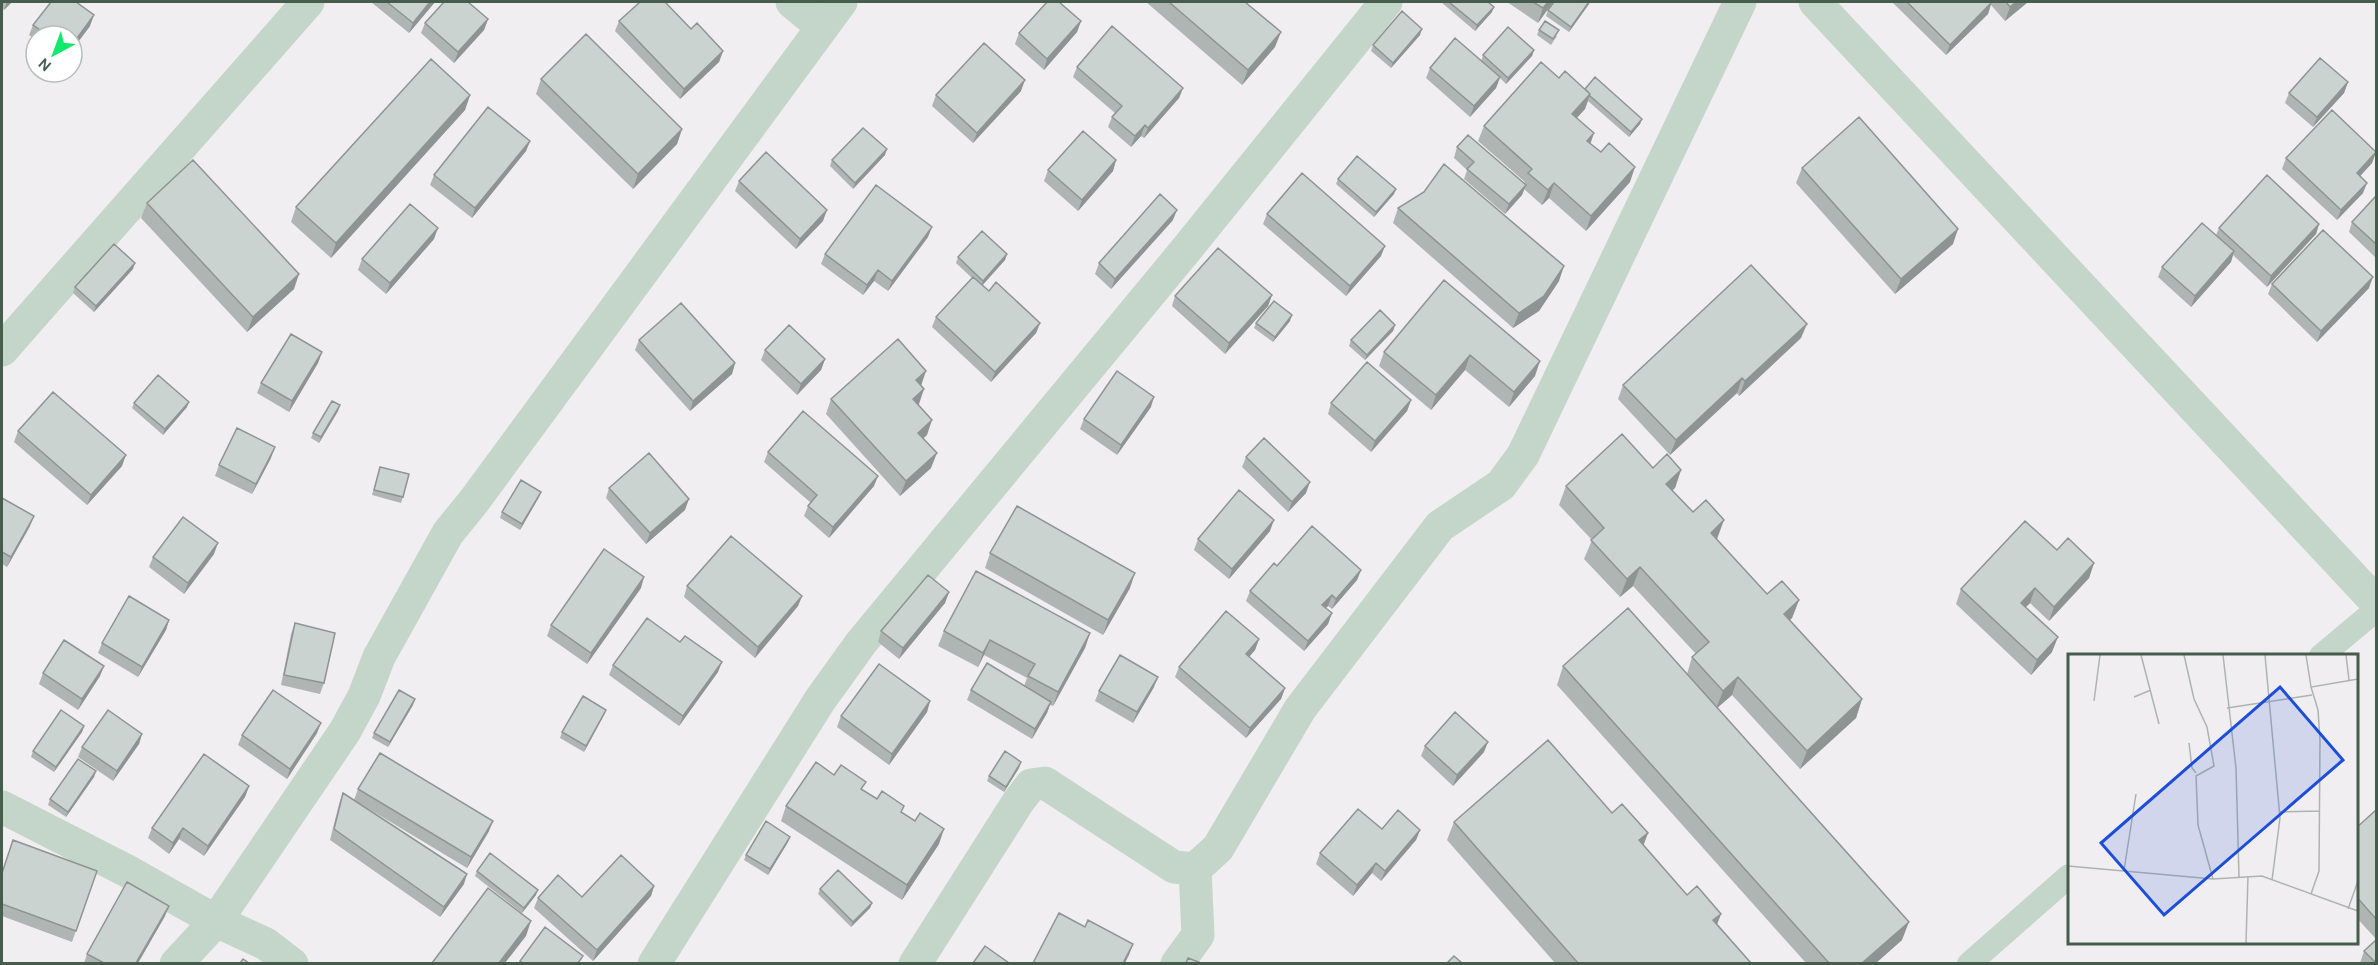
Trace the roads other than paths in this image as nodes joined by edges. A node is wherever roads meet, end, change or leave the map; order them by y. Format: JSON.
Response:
{"nodes":[{"id":1,"x":308,"y":2,"type":"edge"},
{"id":2,"x":792,"y":2,"type":"edge"},
{"id":3,"x":1386,"y":2,"type":"edge"},
{"id":4,"x":1740,"y":2,"type":"edge"},
{"id":5,"x":1815,"y":2,"type":"edge"},
{"id":6,"x":832,"y":14,"type":"edge"},
{"id":7,"x":2,"y":350,"type":"edge"},
{"id":8,"x":2376,"y":602,"type":"edge"},
{"id":9,"x":2376,"y":610,"type":"edge"},
{"id":10,"x":2323,"y":654,"type":"edge"},
{"id":11,"x":2,"y":807,"type":"edge"},
{"id":12,"x":1195,"y":868,"type":"junction"},
{"id":13,"x":2068,"y":877,"type":"edge"},
{"id":14,"x":216,"y":921,"type":"junction"},
{"id":15,"x":176,"y":963,"type":"edge"},
{"id":16,"x":292,"y":963,"type":"edge"},
{"id":17,"x":654,"y":963,"type":"edge"},
{"id":18,"x":915,"y":963,"type":"edge"},
{"id":19,"x":1177,"y":963,"type":"edge"},
{"id":20,"x":1969,"y":963,"type":"edge"}],
"edges":[{"from":1,"to":7,"type":"street"},
{"from":2,"to":6,"type":"street"},
{"from":3,"to":17,"type":"street"},
{"from":4,"to":12,"type":"street"},
{"from":5,"to":8,"type":"street"},
{"from":6,"to":14,"type":"street"},
{"from":9,"to":10,"type":"lane"},
{"from":11,"to":14,"type":"street"},
{"from":12,"to":18,"type":"street"},
{"from":12,"to":19,"type":"street"},
{"from":13,"to":20,"type":"lane"},
{"from":14,"to":15,"type":"street"},
{"from":14,"to":16,"type":"street"}]}
